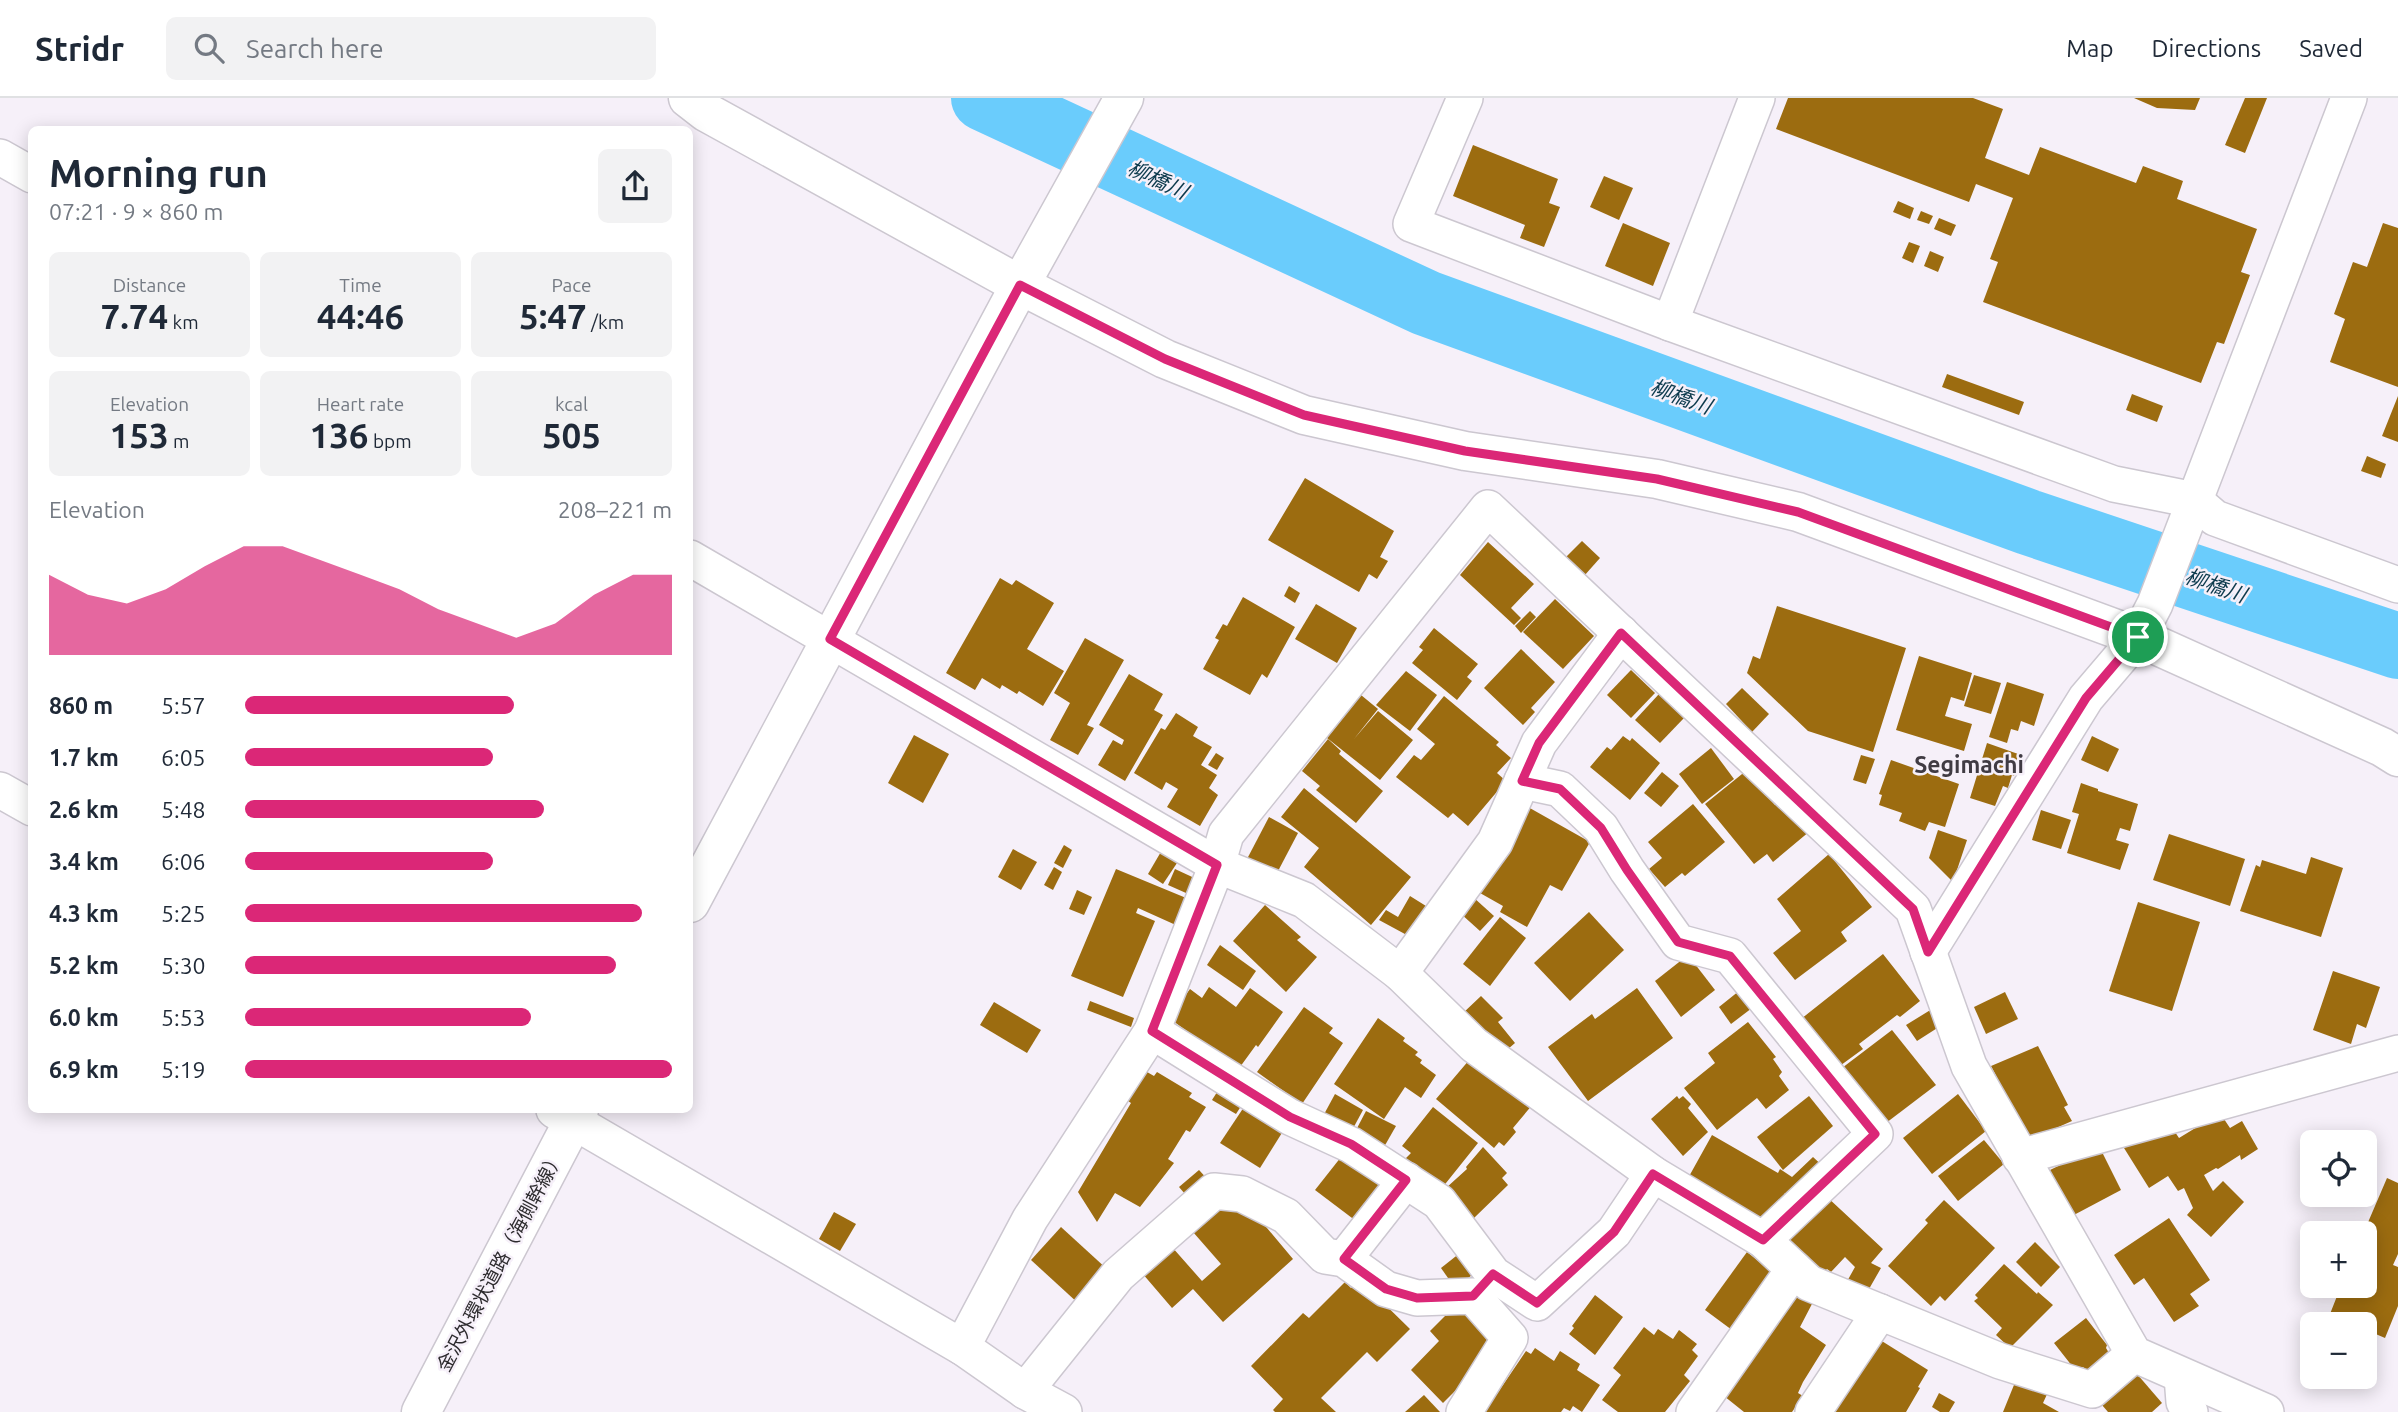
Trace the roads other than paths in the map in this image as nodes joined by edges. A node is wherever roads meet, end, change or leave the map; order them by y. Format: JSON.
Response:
{"nodes":[{"id":1,"x":688,"y":98,"type":"edge"},
{"id":2,"x":1124,"y":98,"type":"edge"},
{"id":3,"x":1465,"y":98,"type":"edge"},
{"id":4,"x":1757,"y":98,"type":"edge"},
{"id":5,"x":2349,"y":98,"type":"edge"},
{"id":6,"x":0,"y":157,"type":"edge"},
{"id":7,"x":28,"y":173,"type":"edge"},
{"id":8,"x":1020,"y":285,"type":"junction"},
{"id":9,"x":1670,"y":323,"type":"junction"},
{"id":10,"x":2193,"y":500,"type":"junction"},
{"id":11,"x":693,"y":560,"type":"edge"},
{"id":12,"x":2398,"y":585,"type":"edge"},
{"id":13,"x":1621,"y":633,"type":"junction"},
{"id":14,"x":2138,"y":637,"type":"junction"},
{"id":15,"x":830,"y":639,"type":"junction"},
{"id":16,"x":2398,"y":757,"type":"edge"},
{"id":17,"x":1522,"y":781,"type":"junction"},
{"id":18,"x":0,"y":790,"type":"edge"},
{"id":19,"x":28,"y":806,"type":"edge"},
{"id":20,"x":1217,"y":865,"type":"junction"},
{"id":21,"x":693,"y":896,"type":"edge"},
{"id":22,"x":1928,"y":952,"type":"junction"},
{"id":23,"x":1400,"y":973,"type":"junction"},
{"id":24,"x":1152,"y":1031,"type":"junction"},
{"id":25,"x":2398,"y":1054,"type":"edge"},
{"id":26,"x":569,"y":1113,"type":"edge"},
{"id":27,"x":2020,"y":1157,"type":"junction"},
{"id":28,"x":1653,"y":1174,"type":"junction"},
{"id":29,"x":1406,"y":1180,"type":"junction"},
{"id":30,"x":1763,"y":1240,"type":"junction"},
{"id":31,"x":1344,"y":1259,"type":"junction"},
{"id":32,"x":1794,"y":1269,"type":"junction"},
{"id":33,"x":1483,"y":1285,"type":"junction"},
{"id":34,"x":1537,"y":1303,"type":"junction"},
{"id":35,"x":1880,"y":1312,"type":"junction"},
{"id":36,"x":1510,"y":1338,"type":"junction"},
{"id":37,"x":962,"y":1347,"type":"junction"},
{"id":38,"x":2134,"y":1354,"type":"junction"},
{"id":39,"x":2182,"y":1376,"type":"junction"},
{"id":40,"x":1025,"y":1391,"type":"junction"},
{"id":41,"x":421,"y":1412,"type":"edge"},
{"id":42,"x":1064,"y":1412,"type":"edge"},
{"id":43,"x":1464,"y":1412,"type":"edge"},
{"id":44,"x":1693,"y":1412,"type":"edge"},
{"id":45,"x":1813,"y":1412,"type":"edge"},
{"id":46,"x":2190,"y":1412,"type":"edge"},
{"id":47,"x":2266,"y":1412,"type":"edge"}],
"edges":[{"from":1,"to":8,"type":"street"},
{"from":2,"to":8,"type":"street"},
{"from":3,"to":9,"type":"street"},
{"from":4,"to":9,"type":"street"},
{"from":5,"to":10,"type":"street"},
{"from":6,"to":7,"type":"street"},
{"from":8,"to":14,"type":"street"},
{"from":8,"to":15,"type":"street"},
{"from":9,"to":10,"type":"street"},
{"from":10,"to":12,"type":"street"},
{"from":10,"to":14,"type":"street"},
{"from":11,"to":15,"type":"street"},
{"from":13,"to":17,"type":"street"},
{"from":13,"to":20,"type":"street"},
{"from":13,"to":22,"type":"street"},
{"from":14,"to":16,"type":"street"},
{"from":14,"to":22,"type":"street"},
{"from":15,"to":20,"type":"street"},
{"from":15,"to":21,"type":"street"},
{"from":17,"to":23,"type":"street"},
{"from":17,"to":30,"type":"street"},
{"from":18,"to":19,"type":"street"},
{"from":20,"to":23,"type":"street"},
{"from":20,"to":24,"type":"street"},
{"from":22,"to":27,"type":"street"},
{"from":23,"to":28,"type":"street"},
{"from":24,"to":29,"type":"street"},
{"from":24,"to":37,"type":"street"},
{"from":25,"to":27,"type":"street"},
{"from":26,"to":37,"type":"street"},
{"from":26,"to":41,"type":"street","name":"金沢外環状道路（海側幹線）"},
{"from":27,"to":38,"type":"street"},
{"from":28,"to":30,"type":"street"},
{"from":28,"to":34,"type":"street"},
{"from":29,"to":31,"type":"street"},
{"from":29,"to":33,"type":"street"},
{"from":30,"to":32,"type":"street"},
{"from":31,"to":33,"type":"street"},
{"from":31,"to":40,"type":"street"},
{"from":32,"to":35,"type":"street"},
{"from":32,"to":44,"type":"street"},
{"from":33,"to":34,"type":"street"},
{"from":33,"to":36,"type":"street"},
{"from":34,"to":36,"type":"street"},
{"from":35,"to":38,"type":"street"},
{"from":35,"to":45,"type":"street"},
{"from":36,"to":43,"type":"street"},
{"from":37,"to":40,"type":"street"},
{"from":38,"to":39,"type":"street"},
{"from":39,"to":46,"type":"street"},
{"from":39,"to":47,"type":"street"},
{"from":40,"to":42,"type":"street"}]}
